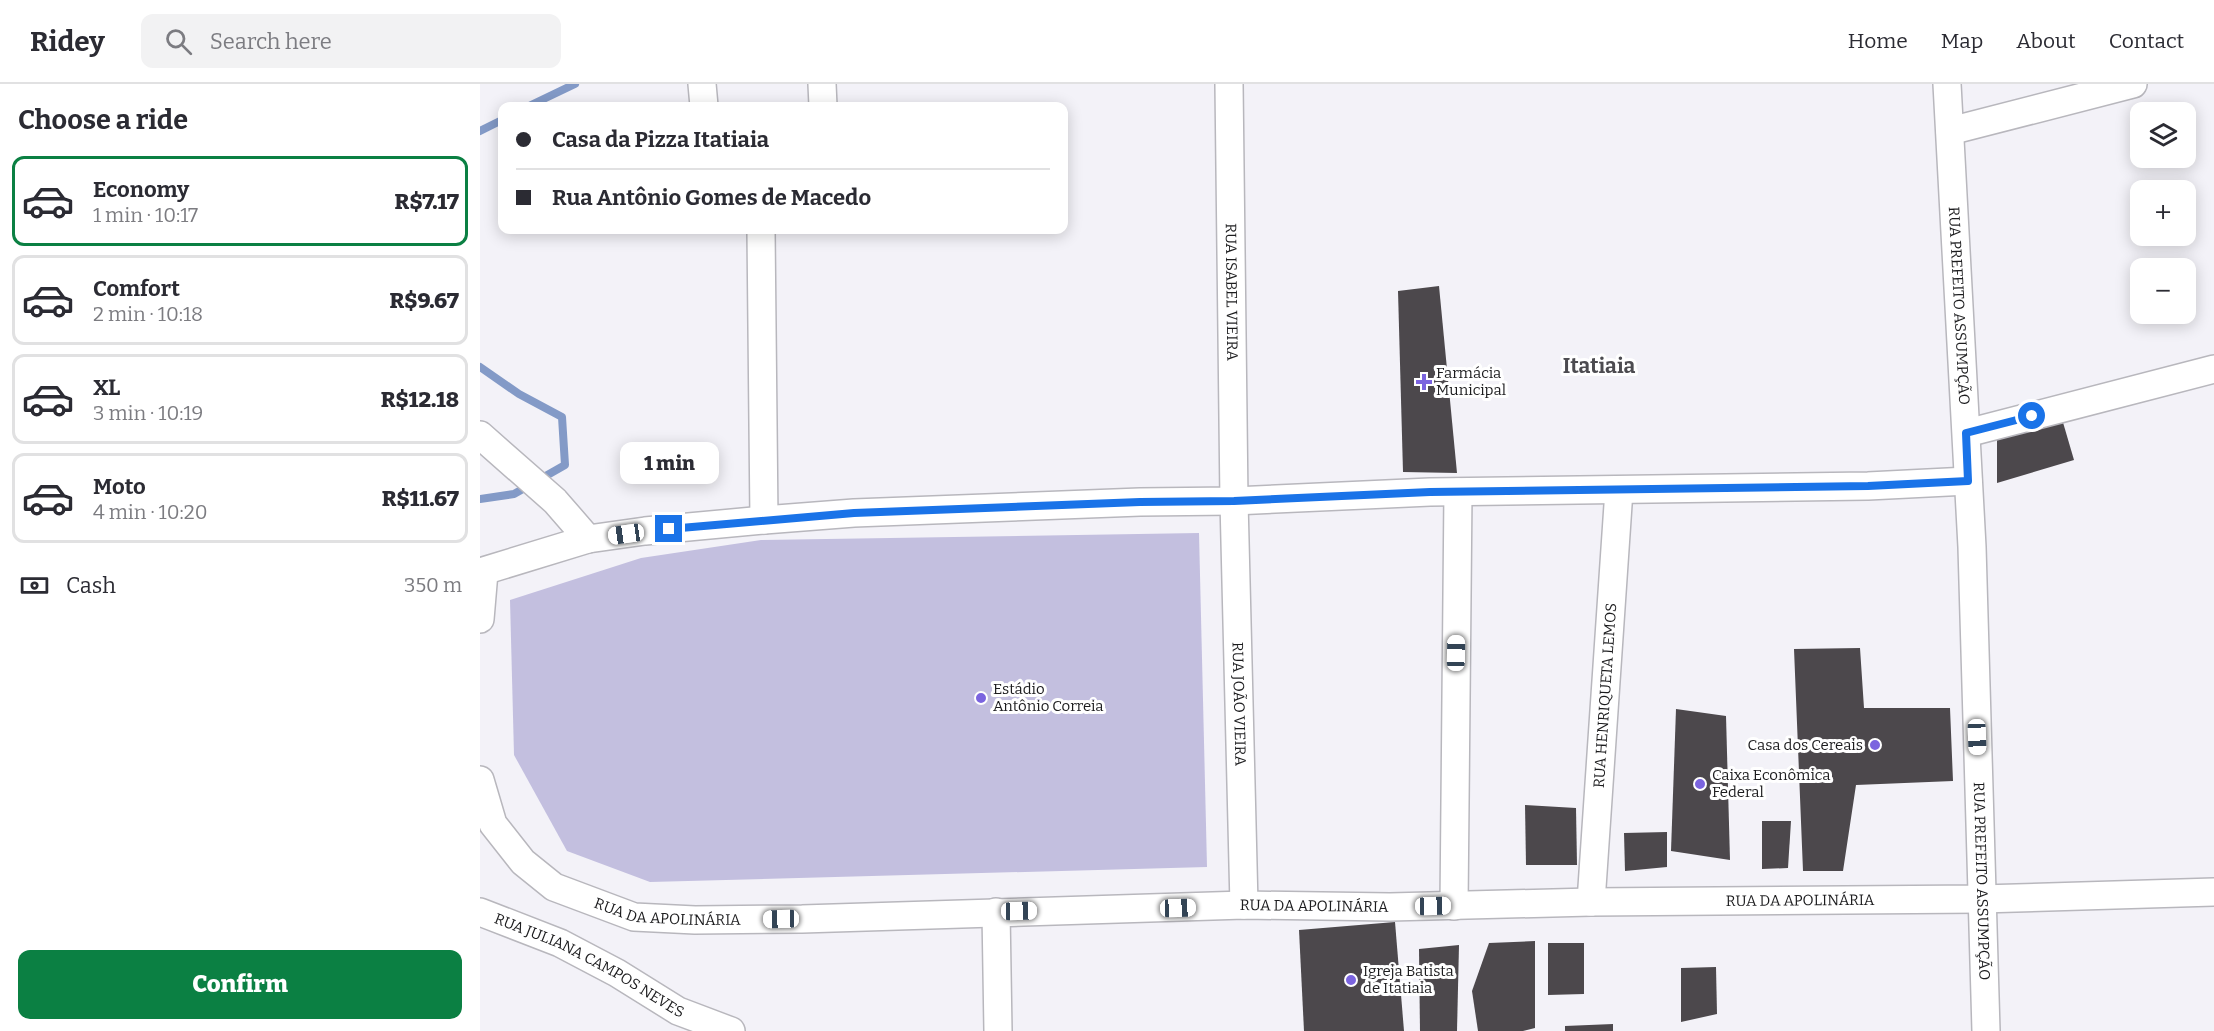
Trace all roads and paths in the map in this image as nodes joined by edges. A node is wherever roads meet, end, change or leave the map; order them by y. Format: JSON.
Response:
{"nodes":[{"id":1,"x":702,"y":84,"type":"edge"},
{"id":2,"x":822,"y":84,"type":"edge"},
{"id":3,"x":1229,"y":84,"type":"edge"},
{"id":4,"x":1947,"y":84,"type":"edge"},
{"id":5,"x":2133,"y":84,"type":"edge"},
{"id":6,"x":704,"y":102,"type":"edge"},
{"id":7,"x":823,"y":102,"type":"edge"},
{"id":8,"x":1950,"y":131,"type":"junction"},
{"id":9,"x":761,"y":234,"type":"edge"},
{"id":10,"x":2214,"y":369,"type":"edge"},
{"id":11,"x":1966,"y":433,"type":"junction"},
{"id":12,"x":480,"y":435,"type":"edge"},
{"id":13,"x":1968,"y":481,"type":"junction"},
{"id":14,"x":1619,"y":490,"type":"junction"},
{"id":15,"x":1458,"y":492,"type":"junction"},
{"id":16,"x":1234,"y":501,"type":"junction"},
{"id":17,"x":764,"y":520,"type":"junction"},
{"id":18,"x":588,"y":539,"type":"junction"},
{"id":19,"x":482,"y":572,"type":"edge"},
{"id":20,"x":480,"y":619,"type":"edge"},
{"id":21,"x":480,"y":780,"type":"edge"},
{"id":22,"x":2214,"y":892,"type":"edge"},
{"id":23,"x":1981,"y":899,"type":"junction"},
{"id":24,"x":1591,"y":902,"type":"junction"},
{"id":25,"x":1244,"y":905,"type":"junction"},
{"id":26,"x":1454,"y":906,"type":"junction"},
{"id":27,"x":480,"y":912,"type":"edge"},
{"id":28,"x":996,"y":912,"type":"junction"},
{"id":29,"x":676,"y":1021,"type":"edge"},
{"id":30,"x":731,"y":1031,"type":"edge"},
{"id":31,"x":998,"y":1031,"type":"edge"},
{"id":32,"x":1986,"y":1031,"type":"edge"}],
"edges":[{"from":1,"to":6,"type":"street"},
{"from":2,"to":7,"type":"street"},
{"from":3,"to":16,"type":"street","name":"RUA ISABEL VIEIRA"},
{"from":4,"to":8,"type":"street","name":"RUA PREFEITO ASSUMPÇÃO"},
{"from":5,"to":8,"type":"street"},
{"from":8,"to":11,"type":"street","name":"RUA PREFEITO ASSUMPÇÃO"},
{"from":9,"to":17,"type":"street"},
{"from":10,"to":11,"type":"street"},
{"from":11,"to":13,"type":"street","name":"RUA PREFEITO ASSUMPÇÃO"},
{"from":12,"to":18,"type":"street"},
{"from":13,"to":14,"type":"street"},
{"from":13,"to":23,"type":"street","name":"RUA PREFEITO ASSUMPÇÃO"},
{"from":14,"to":15,"type":"street"},
{"from":14,"to":24,"type":"street","name":"RUA HENRIQUETA LEMOS"},
{"from":15,"to":16,"type":"street"},
{"from":15,"to":26,"type":"street"},
{"from":16,"to":17,"type":"street"},
{"from":16,"to":25,"type":"street","name":"RUA JOÃO VIEIRA"},
{"from":17,"to":18,"type":"street"},
{"from":18,"to":19,"type":"street"},
{"from":19,"to":20,"type":"street"},
{"from":21,"to":28,"type":"street","name":"RUA DA APOLINÁRIA"},
{"from":22,"to":23,"type":"street","name":"RUA DA APOLINÁRIA"},
{"from":23,"to":24,"type":"street","name":"RUA DA APOLINÁRIA"},
{"from":23,"to":32,"type":"street","name":"RUA PREFEITO ASSUMPÇÃO"},
{"from":24,"to":26,"type":"street","name":"RUA DA APOLINÁRIA"},
{"from":25,"to":26,"type":"street","name":"RUA DA APOLINÁRIA"},
{"from":25,"to":28,"type":"street","name":"RUA DA APOLINÁRIA"},
{"from":27,"to":29,"type":"street","name":"RUA JULIANA CAMPOS NEVES"},
{"from":28,"to":31,"type":"street"},
{"from":29,"to":30,"type":"street","name":"RUA JULIANA CAMPOS NEVES"}]}
